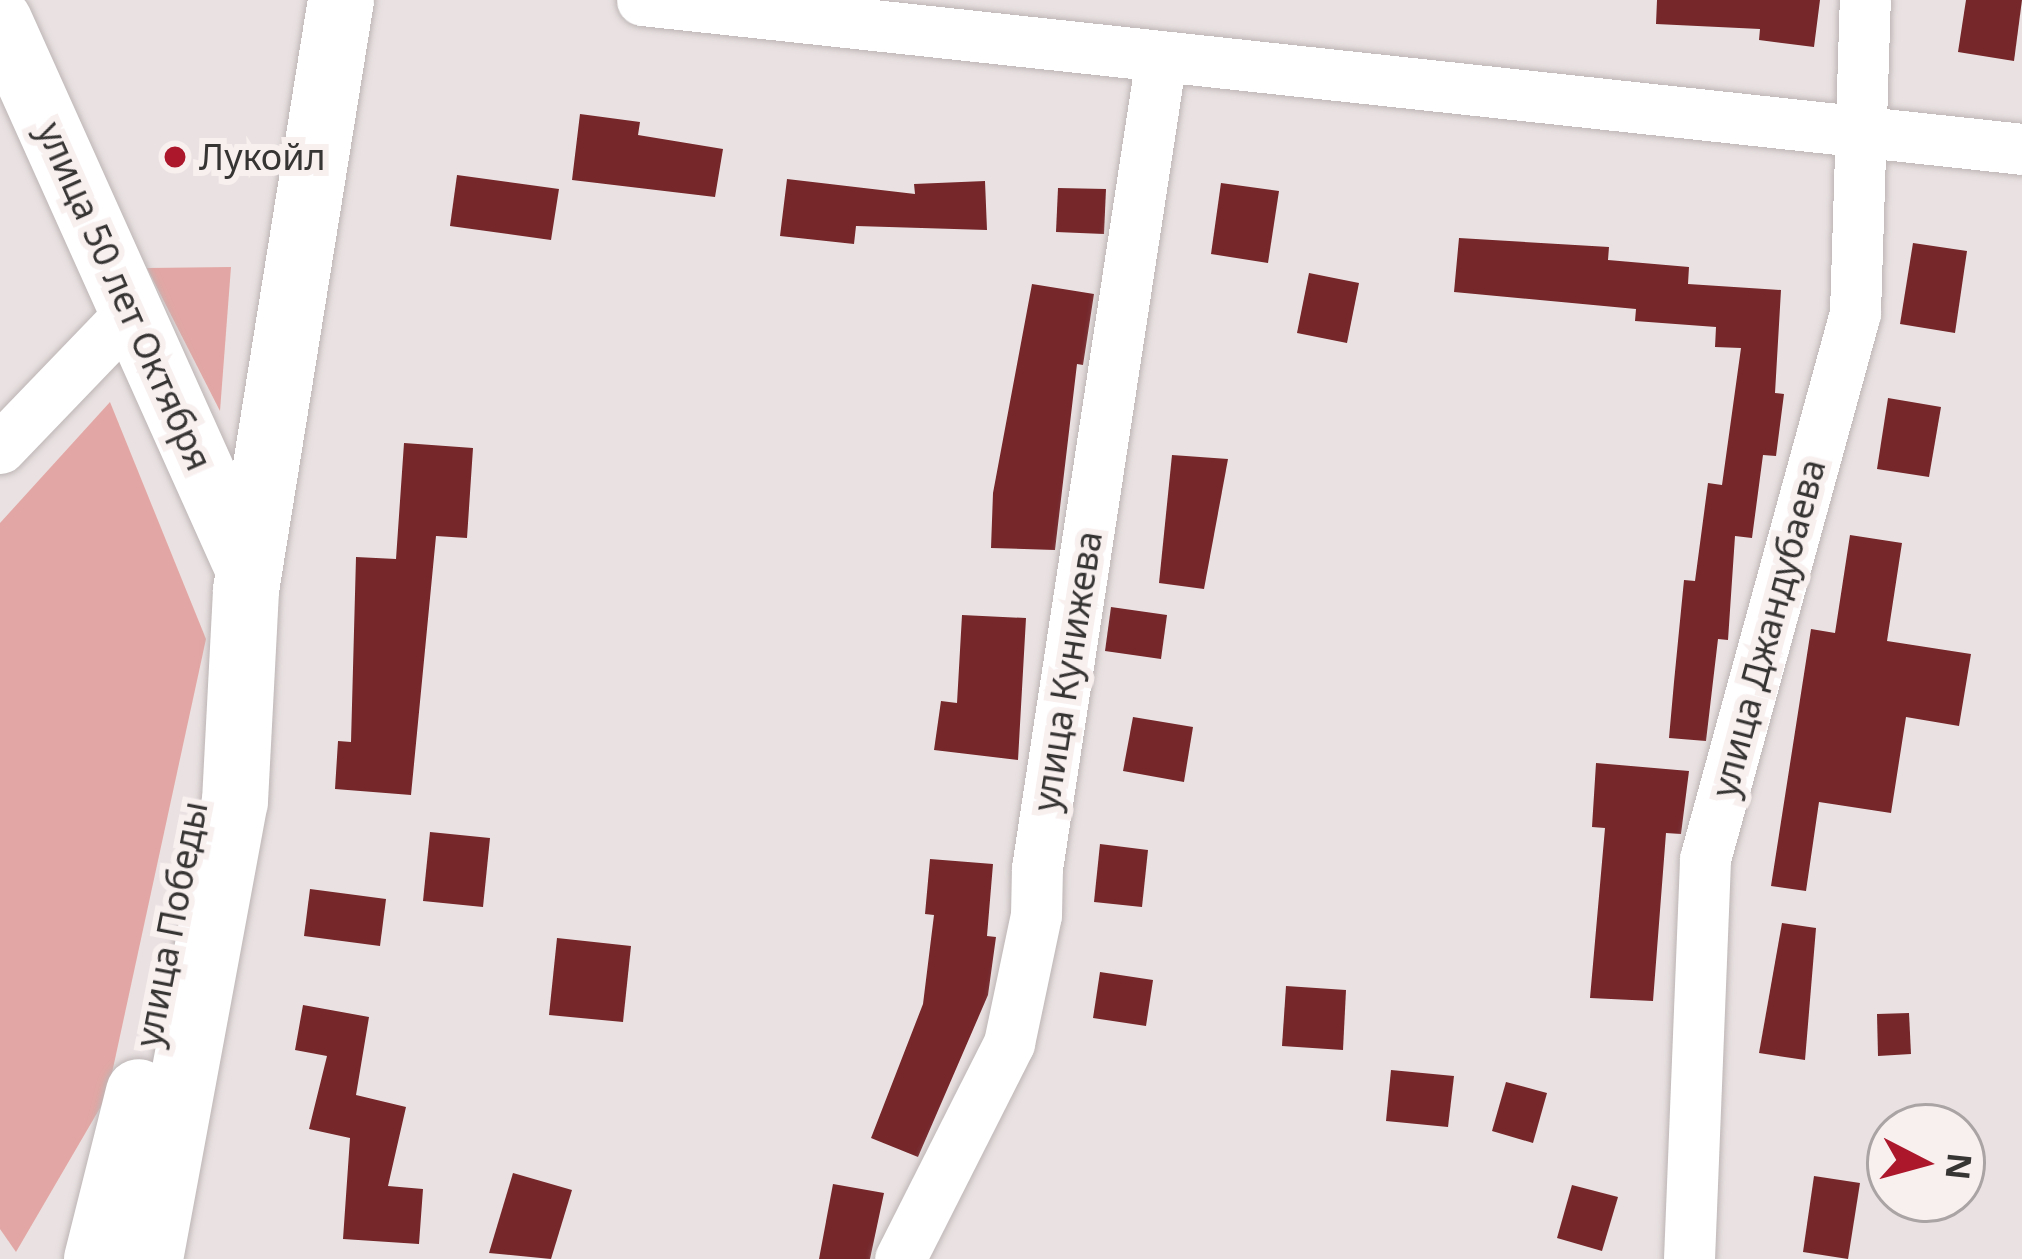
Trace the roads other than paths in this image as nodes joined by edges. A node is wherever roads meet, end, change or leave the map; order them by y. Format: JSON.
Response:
{"nodes":[{"id":1,"x":340,"y":0,"type":"edge"},
{"id":2,"x":642,"y":0,"type":"edge"},
{"id":3,"x":1865,"y":0,"type":"edge"},
{"id":4,"x":0,"y":20,"type":"edge"},
{"id":5,"x":1160,"y":58,"type":"junction"},
{"id":6,"x":1860,"y":134,"type":"junction"},
{"id":7,"x":2022,"y":149,"type":"edge"},
{"id":8,"x":134,"y":310,"type":"junction"},
{"id":9,"x":13,"y":434,"type":"edge"},
{"id":10,"x":247,"y":581,"type":"junction"},
{"id":11,"x":1691,"y":1204,"type":"junction"},
{"id":12,"x":98,"y":1259,"type":"edge"},
{"id":13,"x":150,"y":1259,"type":"edge"},
{"id":14,"x":900,"y":1259,"type":"edge"},
{"id":15,"x":1660,"y":1259,"type":"edge"},
{"id":16,"x":1689,"y":1259,"type":"edge"}],
"edges":[{"from":1,"to":10,"type":"highway","name":"улица Победы"},
{"from":2,"to":5,"type":"street"},
{"from":3,"to":6,"type":"street","name":"улица Джандубаева"},
{"from":4,"to":8,"type":"main road","name":"улица 50 лет Октября"},
{"from":5,"to":6,"type":"street"},
{"from":5,"to":14,"type":"street","name":"улица Кунижева"},
{"from":6,"to":7,"type":"street"},
{"from":6,"to":11,"type":"street","name":"улица Джандубаева"},
{"from":8,"to":9,"type":"street"},
{"from":8,"to":10,"type":"main road","name":"улица 50 лет Октября"},
{"from":10,"to":12,"type":"highway","name":"улица Победы"},
{"from":10,"to":13,"type":"highway","name":"улица Победы"},
{"from":11,"to":15,"type":"street"},
{"from":11,"to":16,"type":"street","name":"улица Джандубаева"}]}
